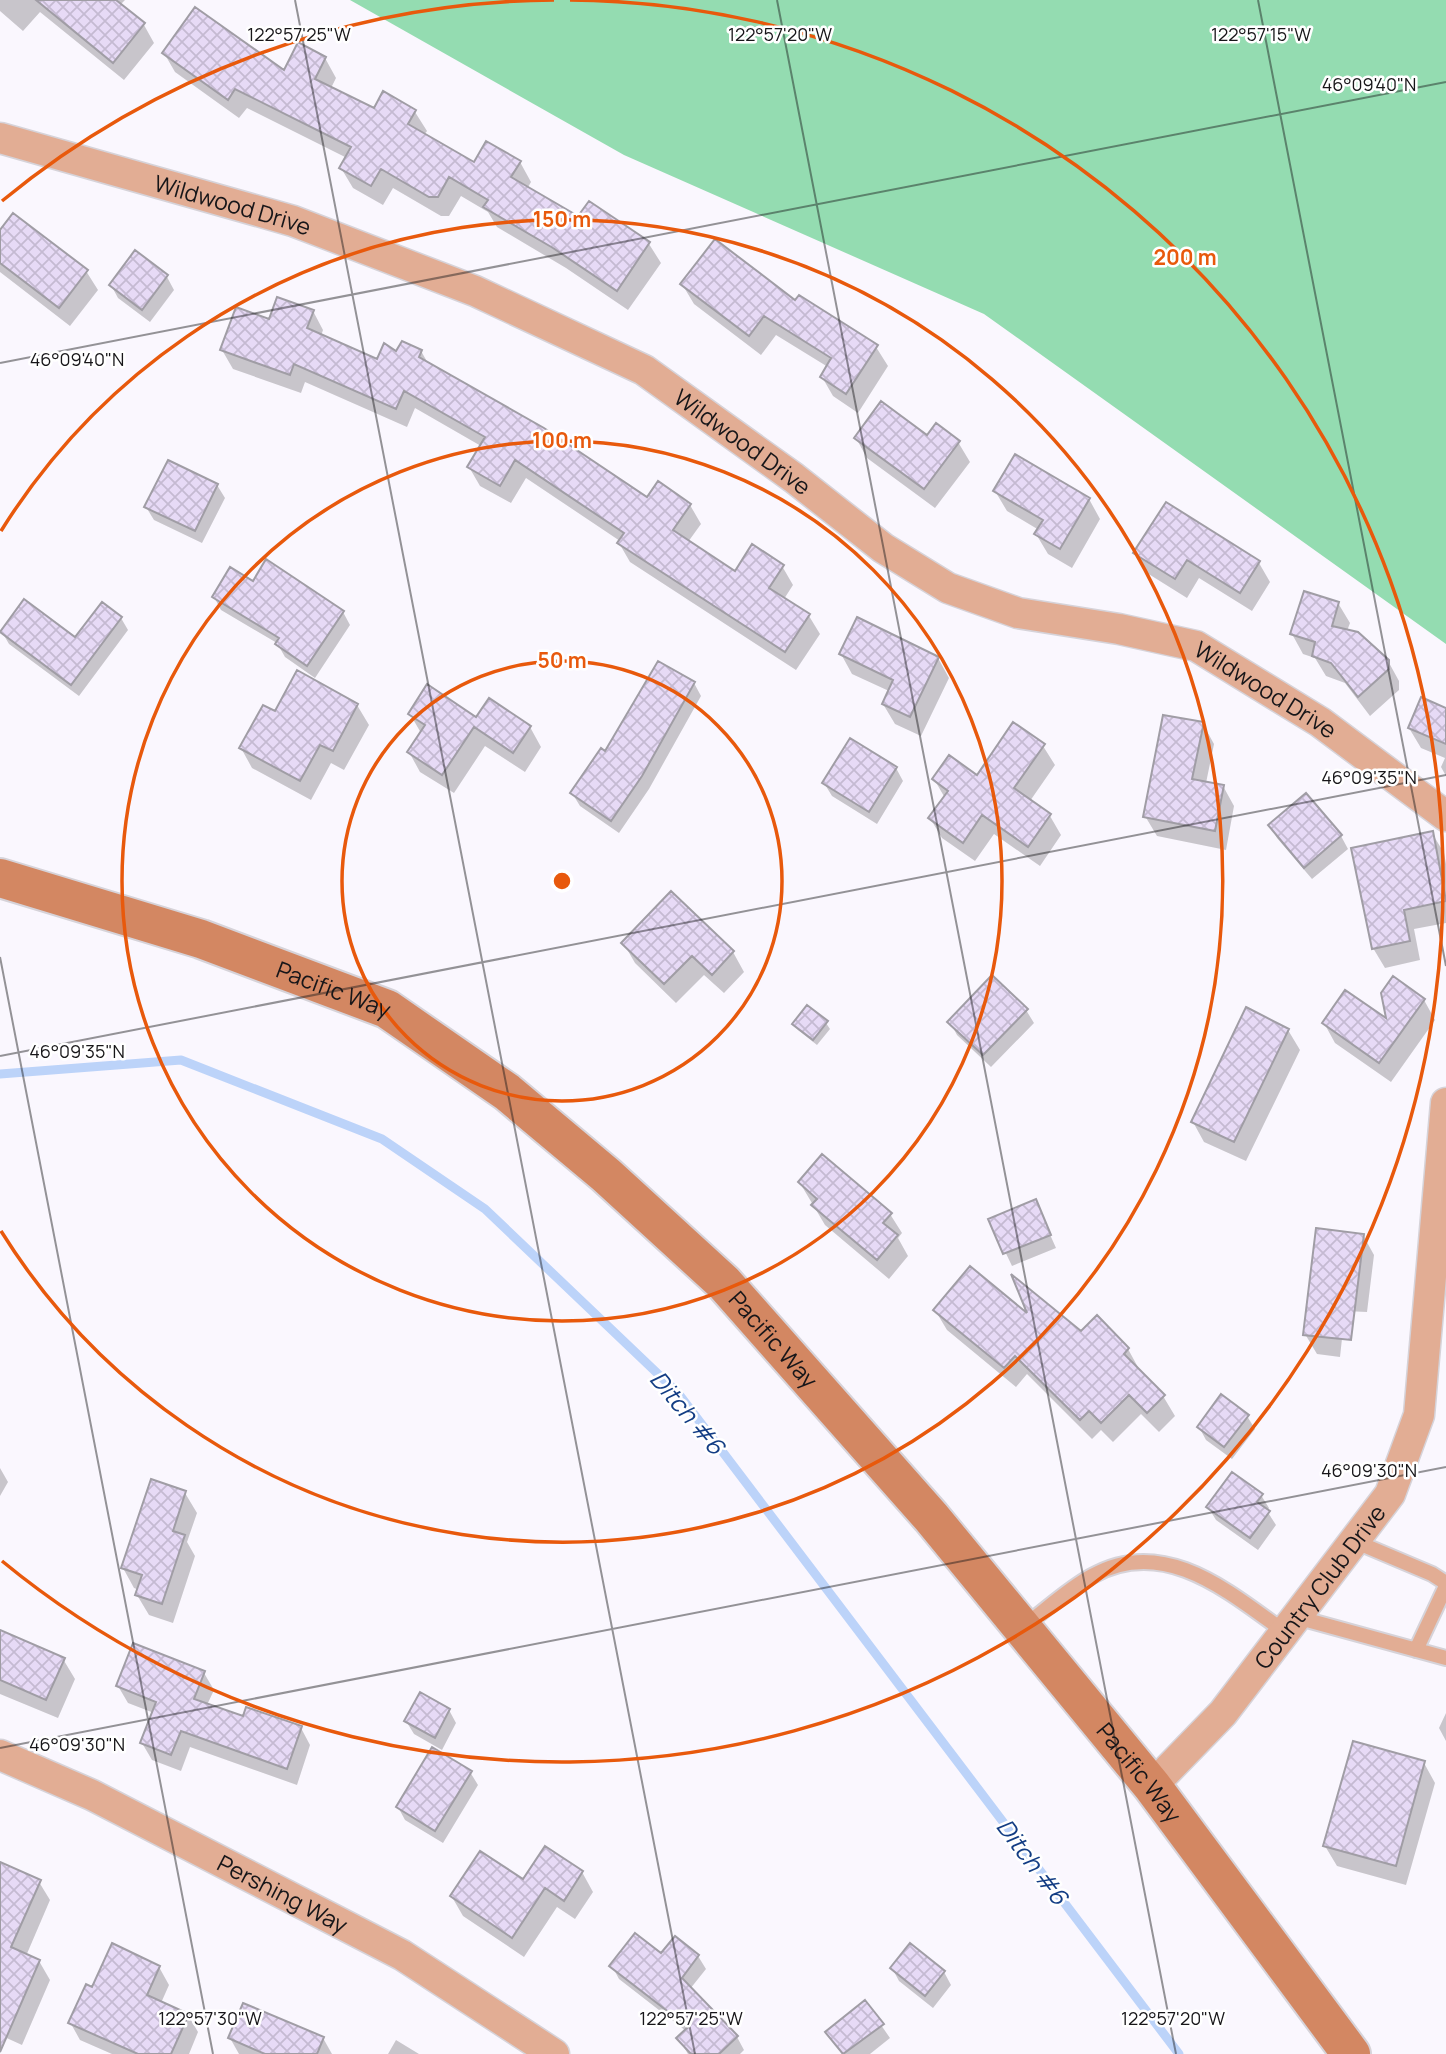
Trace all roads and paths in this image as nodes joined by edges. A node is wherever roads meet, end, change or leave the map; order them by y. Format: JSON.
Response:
{"nodes":[{"id":1,"x":0,"y":138,"type":"edge"},
{"id":2,"x":1446,"y":816,"type":"edge"},
{"id":3,"x":0,"y":878,"type":"edge"},
{"id":4,"x":1446,"y":1103,"type":"edge"},
{"id":5,"x":1354,"y":1541,"type":"junction"},
{"id":6,"x":1446,"y":1585,"type":"edge"},
{"id":7,"x":1291,"y":1625,"type":"junction"},
{"id":8,"x":1022,"y":1628,"type":"junction"},
{"id":9,"x":1416,"y":1650,"type":"junction"},
{"id":10,"x":1446,"y":1658,"type":"edge"},
{"id":11,"x":0,"y":1755,"type":"edge"},
{"id":12,"x":1152,"y":1786,"type":"junction"},
{"id":13,"x":554,"y":2054,"type":"edge"},
{"id":14,"x":1350,"y":2054,"type":"edge"}],
"edges":[{"from":1,"to":2,"type":"street","name":"Wildwood Drive"},
{"from":3,"to":8,"type":"main road","name":"Pacific Way"},
{"from":4,"to":5,"type":"street","name":"Country Club Drive"},
{"from":5,"to":6,"type":"lane"},
{"from":5,"to":7,"type":"street","name":"Country Club Drive"},
{"from":6,"to":9,"type":"lane"},
{"from":7,"to":8,"type":"lane"},
{"from":7,"to":9,"type":"lane"},
{"from":7,"to":12,"type":"street","name":"Country Club Drive"},
{"from":8,"to":12,"type":"main road","name":"Pacific Way"},
{"from":9,"to":10,"type":"lane"},
{"from":11,"to":13,"type":"street","name":"Pershing Way"},
{"from":12,"to":14,"type":"main road","name":"Pacific Way"}]}
